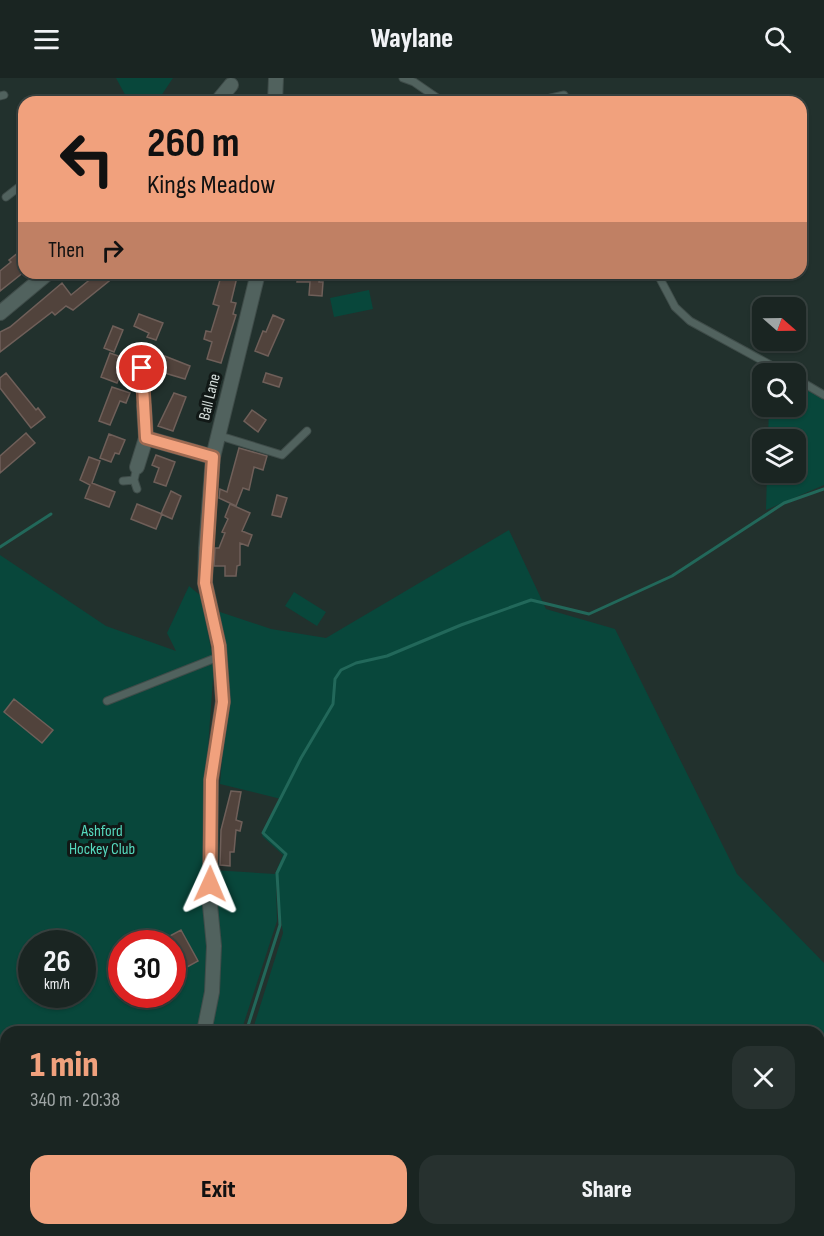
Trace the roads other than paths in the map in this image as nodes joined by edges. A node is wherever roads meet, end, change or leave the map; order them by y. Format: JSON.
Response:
{"nodes":[{"id":1,"x":276,"y":78,"type":"edge"},
{"id":2,"x":403,"y":78,"type":"edge"},
{"id":3,"x":224,"y":86,"type":"dead end"},
{"id":4,"x":220,"y":96,"type":"edge"},
{"id":5,"x":275,"y":96,"type":"edge"},
{"id":6,"x":434,"y":96,"type":"edge"},
{"id":7,"x":18,"y":188,"type":"edge"},
{"id":8,"x":6,"y":197,"type":"dead end"},
{"id":9,"x":41,"y":279,"type":"edge"},
{"id":10,"x":256,"y":279,"type":"edge"},
{"id":11,"x":660,"y":279,"type":"edge"},
{"id":12,"x":0,"y":313,"type":"edge"},
{"id":13,"x":767,"y":363,"type":"edge"},
{"id":14,"x":142,"y":368,"type":"dead end"},
{"id":15,"x":806,"y":384,"type":"edge"},
{"id":16,"x":824,"y":395,"type":"edge"},
{"id":17,"x":144,"y":406,"type":"joint"},
{"id":18,"x":307,"y":431,"type":"dead end"},
{"id":19,"x":217,"y":435,"type":"junction"},
{"id":20,"x":146,"y":438,"type":"junction"},
{"id":21,"x":213,"y":457,"type":"junction"},
{"id":22,"x":135,"y":474,"type":"junction"},
{"id":23,"x":123,"y":481,"type":"dead end"},
{"id":24,"x":137,"y":489,"type":"dead end"},
{"id":25,"x":218,"y":657,"type":"junction"},
{"id":26,"x":107,"y":701,"type":"dead end"},
{"id":27,"x":205,"y":1026,"type":"edge"}],
"edges":[{"from":1,"to":5,"type":"street"},
{"from":2,"to":6,"type":"lane"},
{"from":3,"to":4,"type":"street"},
{"from":7,"to":8,"type":"lane"},
{"from":9,"to":12,"type":"street"},
{"from":10,"to":19,"type":"street","name":"Ball Lane"},
{"from":11,"to":13,"type":"lane"},
{"from":14,"to":17,"type":"lane"},
{"from":15,"to":16,"type":"lane"},
{"from":17,"to":20,"type":"street"},
{"from":18,"to":19,"type":"lane"},
{"from":19,"to":21,"type":"street","name":"Ball Lane"},
{"from":20,"to":21,"type":"street"},
{"from":20,"to":22,"type":"street"},
{"from":21,"to":25,"type":"street","name":"Ball Lane"},
{"from":22,"to":23,"type":"lane"},
{"from":22,"to":24,"type":"lane"},
{"from":25,"to":26,"type":"lane"},
{"from":25,"to":27,"type":"street","name":"Ball Lane"}]}
